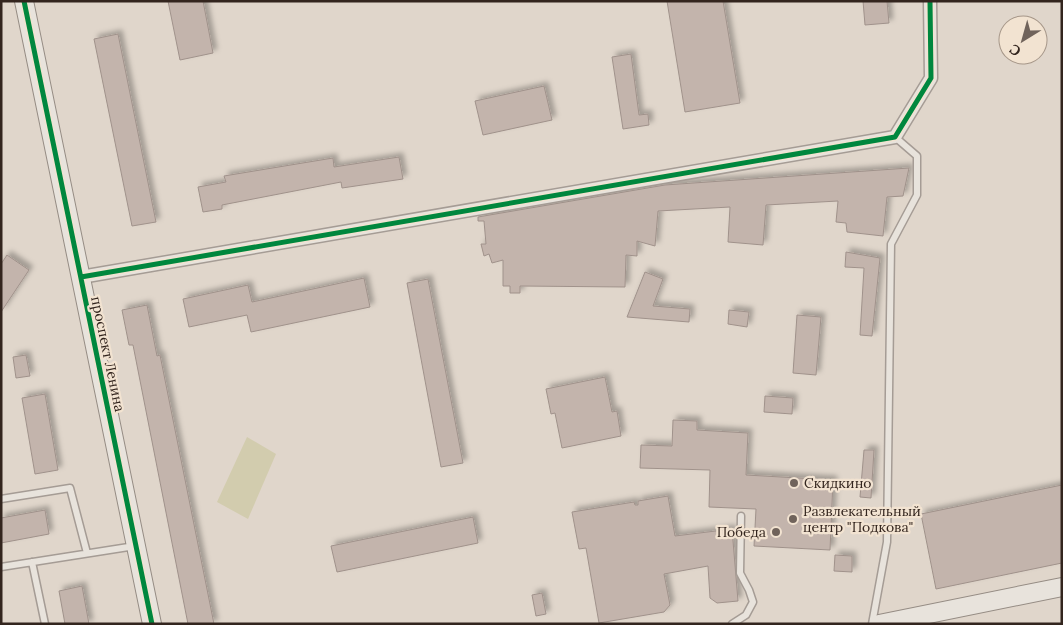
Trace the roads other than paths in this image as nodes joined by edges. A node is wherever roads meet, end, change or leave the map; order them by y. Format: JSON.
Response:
{"nodes":[{"id":1,"x":24,"y":1,"type":"edge"},
{"id":2,"x":930,"y":1,"type":"edge"},
{"id":3,"x":895,"y":137,"type":"junction"},
{"id":4,"x":81,"y":277,"type":"junction"},
{"id":5,"x":1,"y":499,"type":"edge"},
{"id":6,"x":741,"y":516,"type":"dead end"},
{"id":7,"x":136,"y":545,"type":"junction"},
{"id":8,"x":87,"y":553,"type":"junction"},
{"id":9,"x":32,"y":562,"type":"junction"},
{"id":10,"x":1,"y":567,"type":"edge"},
{"id":11,"x":1062,"y":587,"type":"edge"},
{"id":12,"x":45,"y":624,"type":"edge"},
{"id":13,"x":152,"y":624,"type":"edge"},
{"id":14,"x":732,"y":624,"type":"edge"},
{"id":15,"x":872,"y":624,"type":"edge"},
{"id":16,"x":879,"y":624,"type":"edge"}],
"edges":[{"from":1,"to":4,"type":"street","name":"проспект Ленина"},
{"from":2,"to":3,"type":"street"},
{"from":3,"to":4,"type":"street"},
{"from":3,"to":15,"type":"lane"},
{"from":4,"to":7,"type":"street","name":"проспект Ленина"},
{"from":5,"to":8,"type":"lane"},
{"from":6,"to":14,"type":"lane"},
{"from":7,"to":8,"type":"lane"},
{"from":7,"to":13,"type":"street","name":"проспект Ленина"},
{"from":8,"to":9,"type":"lane"},
{"from":9,"to":10,"type":"lane"},
{"from":9,"to":12,"type":"lane"},
{"from":11,"to":16,"type":"street"}]}
